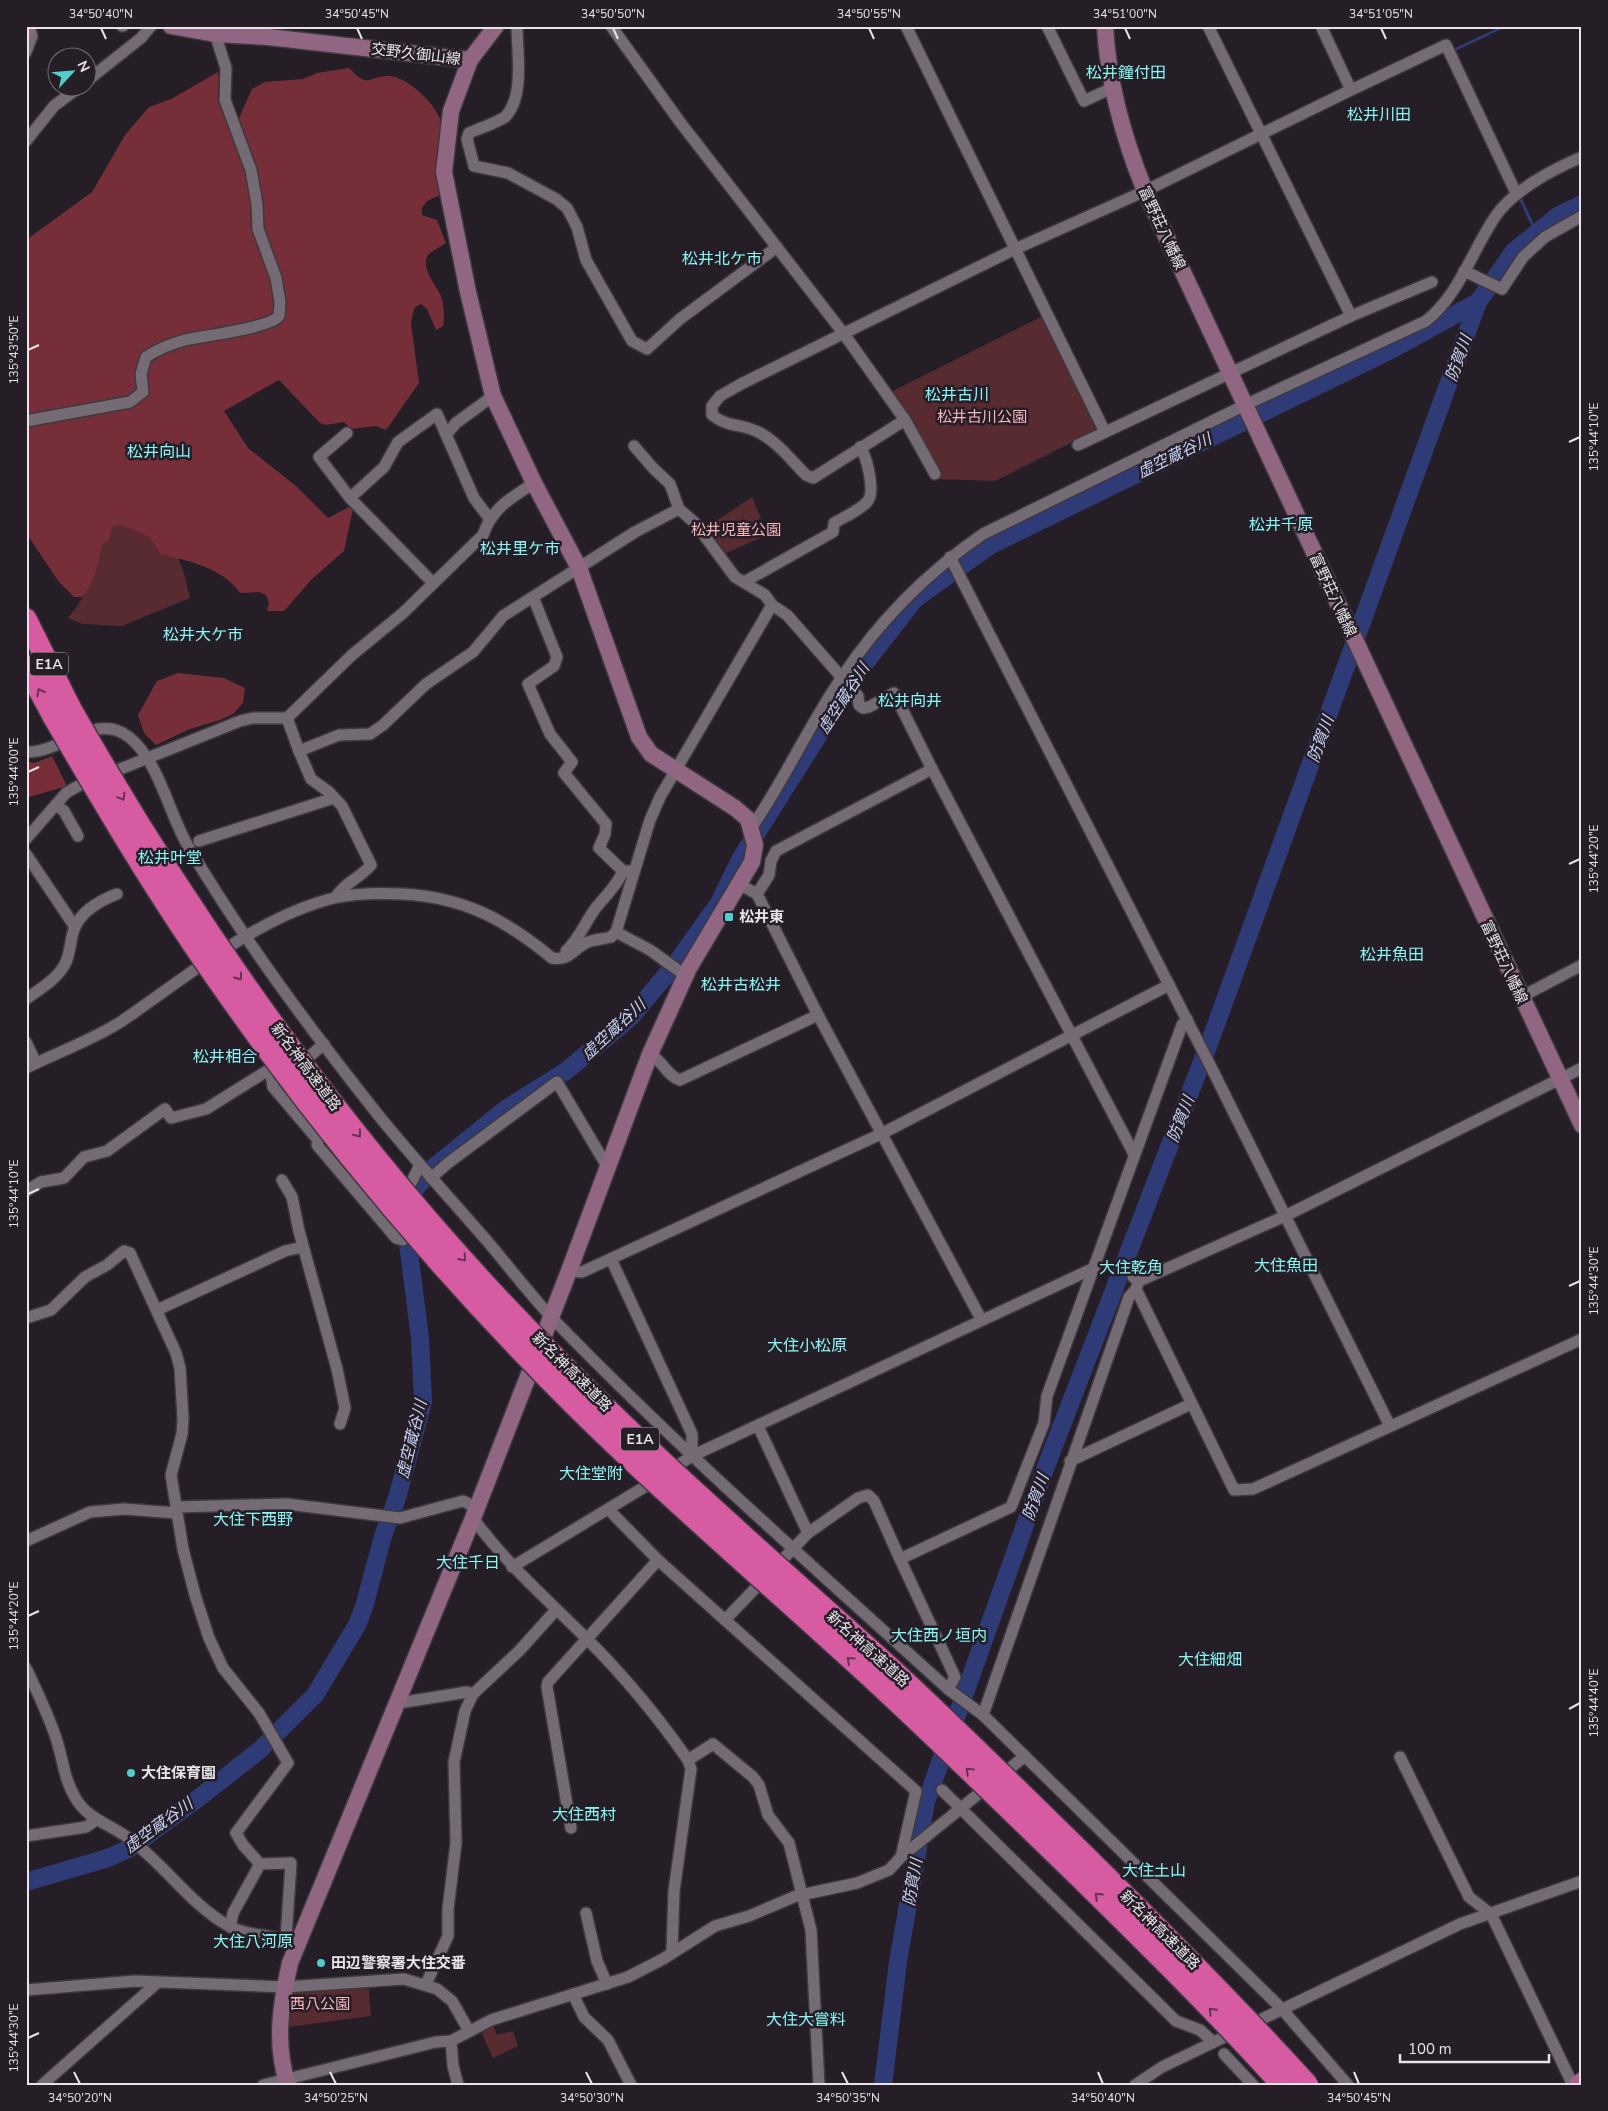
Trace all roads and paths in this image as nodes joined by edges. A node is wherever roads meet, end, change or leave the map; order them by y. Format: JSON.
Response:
{"nodes":[{"id":1,"x":28,"y":26,"type":"edge"},
{"id":2,"x":151,"y":26,"type":"edge"},
{"id":3,"x":170,"y":26,"type":"edge"},
{"id":4,"x":496,"y":26,"type":"edge"},
{"id":5,"x":516,"y":26,"type":"edge"},
{"id":6,"x":611,"y":26,"type":"edge"},
{"id":7,"x":906,"y":26,"type":"edge"},
{"id":8,"x":1047,"y":26,"type":"edge"},
{"id":9,"x":1105,"y":26,"type":"edge"},
{"id":10,"x":1208,"y":26,"type":"edge"},
{"id":11,"x":1321,"y":26,"type":"edge"},
{"id":12,"x":26,"y":31,"type":"edge"},
{"id":13,"x":215,"y":34,"type":"junction"},
{"id":14,"x":26,"y":52,"type":"edge"},
{"id":15,"x":470,"y":60,"type":"junction"},
{"id":16,"x":98,"y":72,"type":"edge"},
{"id":17,"x":1112,"y":88,"type":"junction"},
{"id":18,"x":1351,"y":90,"type":"junction"},
{"id":19,"x":65,"y":98,"type":"edge"},
{"id":20,"x":1262,"y":134,"type":"junction"},
{"id":21,"x":26,"y":141,"type":"edge"},
{"id":22,"x":1582,"y":157,"type":"edge"},
{"id":23,"x":1145,"y":191,"type":"junction"},
{"id":24,"x":1516,"y":193,"type":"junction"},
{"id":25,"x":1582,"y":216,"type":"edge"},
{"id":26,"x":778,"y":246,"type":"junction"},
{"id":27,"x":1016,"y":249,"type":"junction"},
{"id":28,"x":1464,"y":270,"type":"junction"},
{"id":29,"x":1432,"y":282,"type":"dead end"},
{"id":30,"x":1351,"y":316,"type":"junction"},
{"id":31,"x":844,"y":334,"type":"junction"},
{"id":32,"x":1230,"y":374,"type":"junction"},
{"id":33,"x":493,"y":396,"type":"junction"},
{"id":34,"x":1248,"y":413,"type":"junction"},
{"id":35,"x":905,"y":420,"type":"junction"},
{"id":36,"x":26,"y":421,"type":"edge"},
{"id":37,"x":1106,"y":432,"type":"junction"},
{"id":38,"x":347,"y":433,"type":"dead end"},
{"id":39,"x":446,"y":435,"type":"junction"},
{"id":40,"x":1078,"y":445,"type":"dead end"},
{"id":41,"x":634,"y":446,"type":"dead end"},
{"id":42,"x":860,"y":447,"type":"junction"},
{"id":43,"x":935,"y":474,"type":"dead end"},
{"id":44,"x":534,"y":483,"type":"junction"},
{"id":45,"x":350,"y":498,"type":"junction"},
{"id":46,"x":679,"y":509,"type":"junction"},
{"id":47,"x":489,"y":518,"type":"junction"},
{"id":48,"x":950,"y":557,"type":"junction"},
{"id":49,"x":579,"y":568,"type":"junction"},
{"id":50,"x":744,"y":582,"type":"junction"},
{"id":51,"x":433,"y":584,"type":"junction"},
{"id":52,"x":533,"y":597,"type":"junction"},
{"id":53,"x":772,"y":605,"type":"junction"},
{"id":54,"x":26,"y":619,"type":"edge"},
{"id":55,"x":26,"y":666,"type":"edge"},
{"id":56,"x":842,"y":677,"type":"junction"},
{"id":57,"x":63,"y":713,"type":"junction"},
{"id":58,"x":287,"y":718,"type":"junction"},
{"id":59,"x":26,"y":752,"type":"edge"},
{"id":60,"x":298,"y":752,"type":"junction"},
{"id":61,"x":146,"y":758,"type":"junction"},
{"id":62,"x":932,"y":769,"type":"junction"},
{"id":63,"x":675,"y":771,"type":"junction"},
{"id":64,"x":334,"y":798,"type":"junction"},
{"id":65,"x":56,"y":805,"type":"junction"},
{"id":66,"x":753,"y":834,"type":"junction"},
{"id":67,"x":78,"y":836,"type":"dead end"},
{"id":68,"x":26,"y":839,"type":"edge"},
{"id":69,"x":199,"y":841,"type":"dead end"},
{"id":70,"x":26,"y":854,"type":"edge"},
{"id":71,"x":629,"y":871,"type":"junction"},
{"id":72,"x":739,"y":884,"type":"junction"},
{"id":73,"x":117,"y":894,"type":"dead end"},
{"id":74,"x":757,"y":894,"type":"junction"},
{"id":75,"x":336,"y":897,"type":"junction"},
{"id":76,"x":75,"y":927,"type":"junction"},
{"id":77,"x":616,"y":932,"type":"junction"},
{"id":78,"x":246,"y":937,"type":"junction"},
{"id":79,"x":558,"y":960,"type":"junction"},
{"id":80,"x":1582,"y":965,"type":"edge"},
{"id":81,"x":686,"y":976,"type":"junction"},
{"id":82,"x":1169,"y":985,"type":"junction"},
{"id":83,"x":1521,"y":997,"type":"junction"},
{"id":84,"x":26,"y":999,"type":"edge"},
{"id":85,"x":818,"y":1015,"type":"junction"},
{"id":86,"x":1187,"y":1019,"type":"junction"},
{"id":87,"x":1071,"y":1035,"type":"junction"},
{"id":88,"x":26,"y":1042,"type":"edge"},
{"id":89,"x":324,"y":1044,"type":"junction"},
{"id":90,"x":650,"y":1054,"type":"junction"},
{"id":91,"x":31,"y":1065,"type":"edge"},
{"id":92,"x":1582,"y":1068,"type":"edge"},
{"id":93,"x":270,"y":1070,"type":"junction"},
{"id":94,"x":1560,"y":1080,"type":"junction"},
{"id":95,"x":328,"y":1106,"type":"dead end"},
{"id":96,"x":305,"y":1124,"type":"junction"},
{"id":97,"x":1582,"y":1125,"type":"edge"},
{"id":98,"x":882,"y":1134,"type":"junction"},
{"id":99,"x":1134,"y":1154,"type":"junction"},
{"id":100,"x":420,"y":1166,"type":"junction"},
{"id":101,"x":608,"y":1168,"type":"junction"},
{"id":102,"x":431,"y":1178,"type":"junction"},
{"id":103,"x":282,"y":1180,"type":"dead end"},
{"id":104,"x":26,"y":1191,"type":"edge"},
{"id":105,"x":1285,"y":1216,"type":"junction"},
{"id":106,"x":303,"y":1247,"type":"junction"},
{"id":107,"x":611,"y":1259,"type":"junction"},
{"id":108,"x":1094,"y":1268,"type":"junction"},
{"id":109,"x":569,"y":1271,"type":"junction"},
{"id":110,"x":1136,"y":1282,"type":"junction"},
{"id":111,"x":157,"y":1310,"type":"junction"},
{"id":112,"x":551,"y":1317,"type":"junction"},
{"id":113,"x":26,"y":1318,"type":"edge"},
{"id":114,"x":981,"y":1319,"type":"junction"},
{"id":115,"x":1582,"y":1339,"type":"edge"},
{"id":116,"x":1191,"y":1404,"type":"junction"},
{"id":117,"x":340,"y":1424,"type":"dead end"},
{"id":118,"x":758,"y":1426,"type":"junction"},
{"id":119,"x":1390,"y":1426,"type":"junction"},
{"id":120,"x":692,"y":1456,"type":"junction"},
{"id":121,"x":1070,"y":1461,"type":"junction"},
{"id":122,"x":176,"y":1510,"type":"junction"},
{"id":123,"x":609,"y":1510,"type":"junction"},
{"id":124,"x":475,"y":1513,"type":"junction"},
{"id":125,"x":808,"y":1533,"type":"junction"},
{"id":126,"x":26,"y":1541,"type":"edge"},
{"id":127,"x":792,"y":1549,"type":"junction"},
{"id":128,"x":900,"y":1559,"type":"junction"},
{"id":129,"x":658,"y":1560,"type":"junction"},
{"id":130,"x":512,"y":1567,"type":"junction"},
{"id":131,"x":556,"y":1610,"type":"junction"},
{"id":132,"x":725,"y":1620,"type":"junction"},
{"id":133,"x":587,"y":1639,"type":"junction"},
{"id":134,"x":26,"y":1668,"type":"edge"},
{"id":135,"x":948,"y":1689,"type":"junction"},
{"id":136,"x":473,"y":1694,"type":"junction"},
{"id":137,"x":397,"y":1701,"type":"junction"},
{"id":138,"x":983,"y":1715,"type":"junction"},
{"id":139,"x":1025,"y":1756,"type":"junction"},
{"id":140,"x":1400,"y":1757,"type":"dead end"},
{"id":141,"x":688,"y":1760,"type":"junction"},
{"id":142,"x":942,"y":1790,"type":"dead end"},
{"id":143,"x":961,"y":1810,"type":"junction"},
{"id":144,"x":96,"y":1820,"type":"junction"},
{"id":145,"x":572,"y":1828,"type":"dead end"},
{"id":146,"x":26,"y":1836,"type":"edge"},
{"id":147,"x":903,"y":1856,"type":"junction"},
{"id":148,"x":260,"y":1864,"type":"junction"},
{"id":149,"x":1582,"y":1881,"type":"edge"},
{"id":150,"x":801,"y":1895,"type":"junction"},
{"id":151,"x":586,"y":1913,"type":"dead end"},
{"id":152,"x":1491,"y":1914,"type":"junction"},
{"id":153,"x":230,"y":1927,"type":"junction"},
{"id":154,"x":292,"y":1942,"type":"junction"},
{"id":155,"x":672,"y":1952,"type":"junction"},
{"id":156,"x":158,"y":1983,"type":"junction"},
{"id":157,"x":426,"y":1984,"type":"junction"},
{"id":158,"x":607,"y":1984,"type":"junction"},
{"id":159,"x":285,"y":1987,"type":"junction"},
{"id":160,"x":26,"y":1990,"type":"edge"},
{"id":161,"x":573,"y":1994,"type":"junction"},
{"id":162,"x":1280,"y":2008,"type":"junction"},
{"id":163,"x":469,"y":2031,"type":"junction"},
{"id":164,"x":452,"y":2041,"type":"junction"},
{"id":165,"x":1214,"y":2042,"type":"junction"},
{"id":166,"x":1224,"y":2054,"type":"dead end"},
{"id":167,"x":287,"y":2082,"type":"edge"},
{"id":168,"x":1582,"y":2082,"type":"edge"},
{"id":169,"x":42,"y":2085,"type":"edge"},
{"id":170,"x":263,"y":2085,"type":"edge"},
{"id":171,"x":458,"y":2085,"type":"edge"},
{"id":172,"x":631,"y":2085,"type":"edge"},
{"id":173,"x":820,"y":2085,"type":"edge"},
{"id":174,"x":1135,"y":2085,"type":"edge"},
{"id":175,"x":1253,"y":2085,"type":"edge"},
{"id":176,"x":1282,"y":2085,"type":"edge"},
{"id":177,"x":1308,"y":2085,"type":"edge"},
{"id":178,"x":1348,"y":2085,"type":"edge"},
{"id":179,"x":1573,"y":2085,"type":"edge"},
{"id":180,"x":1580,"y":2085,"type":"edge"}],
"edges":[{"from":1,"to":12,"type":"street"},
{"from":1,"to":14,"type":"street"},
{"from":2,"to":16,"type":"street"},
{"from":3,"to":13,"type":"street","name":"交野久御山線"},
{"from":4,"to":15,"type":"street","name":"交野久御山線"},
{"from":5,"to":26,"type":"street"},
{"from":6,"to":26,"type":"street"},
{"from":7,"to":27,"type":"street"},
{"from":8,"to":17,"type":"street"},
{"from":9,"to":17,"type":"street","name":"富野荘八幡線"},
{"from":10,"to":20,"type":"street"},
{"from":11,"to":18,"type":"street"},
{"from":13,"to":15,"type":"street","name":"交野久御山線"},
{"from":13,"to":36,"type":"street"},
{"from":15,"to":33,"type":"street"},
{"from":17,"to":23,"type":"street","name":"富野荘八幡線"},
{"from":18,"to":20,"type":"street"},
{"from":18,"to":24,"type":"street"},
{"from":19,"to":21,"type":"street"},
{"from":20,"to":23,"type":"street"},
{"from":20,"to":30,"type":"street"},
{"from":22,"to":24,"type":"street"},
{"from":23,"to":27,"type":"street"},
{"from":23,"to":32,"type":"street","name":"富野荘八幡線"},
{"from":24,"to":28,"type":"street"},
{"from":25,"to":28,"type":"street"},
{"from":26,"to":31,"type":"street"},
{"from":27,"to":31,"type":"street"},
{"from":27,"to":37,"type":"street"},
{"from":28,"to":34,"type":"street"},
{"from":29,"to":30,"type":"street"},
{"from":30,"to":32,"type":"street"},
{"from":31,"to":35,"type":"street"},
{"from":31,"to":42,"type":"street"},
{"from":32,"to":34,"type":"street","name":"富野荘八幡線"},
{"from":32,"to":37,"type":"street"},
{"from":33,"to":39,"type":"street"},
{"from":33,"to":44,"type":"street"},
{"from":34,"to":48,"type":"street"},
{"from":34,"to":83,"type":"street","name":"富野荘八幡線"},
{"from":35,"to":42,"type":"street"},
{"from":35,"to":43,"type":"street"},
{"from":37,"to":40,"type":"street"},
{"from":38,"to":45,"type":"street"},
{"from":39,"to":45,"type":"street"},
{"from":39,"to":47,"type":"street"},
{"from":41,"to":46,"type":"street"},
{"from":42,"to":50,"type":"street"},
{"from":44,"to":47,"type":"street"},
{"from":44,"to":49,"type":"street"},
{"from":45,"to":51,"type":"street"},
{"from":46,"to":49,"type":"street"},
{"from":46,"to":50,"type":"street"},
{"from":47,"to":51,"type":"street"},
{"from":48,"to":56,"type":"street"},
{"from":48,"to":82,"type":"street"},
{"from":49,"to":52,"type":"street"},
{"from":49,"to":63,"type":"street"},
{"from":50,"to":53,"type":"street"},
{"from":51,"to":58,"type":"street"},
{"from":52,"to":60,"type":"street"},
{"from":52,"to":71,"type":"street"},
{"from":53,"to":56,"type":"street"},
{"from":53,"to":63,"type":"street"},
{"from":54,"to":57,"type":"highway","name":"新名神高速道路","number":"E1A"},
{"from":57,"to":55,"type":"highway","name":"新名神高速道路","number":"E1A","one_way":true},
{"from":56,"to":62,"type":"street"},
{"from":56,"to":66,"type":"street"},
{"from":176,"to":57,"type":"highway","name":"新名神高速道路","number":"E1A","one_way":true,"bridge":true},
{"from":57,"to":177,"type":"highway","name":"新名神高速道路","number":"E1A","one_way":true,"bridge":true},
{"from":58,"to":60,"type":"street"},
{"from":58,"to":61,"type":"street"},
{"from":59,"to":61,"type":"street"},
{"from":60,"to":64,"type":"street"},
{"from":61,"to":65,"type":"street"},
{"from":61,"to":78,"type":"street"},
{"from":62,"to":74,"type":"street"},
{"from":62,"to":87,"type":"street"},
{"from":63,"to":66,"type":"street"},
{"from":63,"to":71,"type":"street"},
{"from":64,"to":69,"type":"street"},
{"from":64,"to":75,"type":"street"},
{"from":65,"to":67,"type":"street"},
{"from":65,"to":68,"type":"street"},
{"from":66,"to":72,"type":"street"},
{"from":70,"to":76,"type":"street"},
{"from":71,"to":77,"type":"street"},
{"from":71,"to":79,"type":"street"},
{"from":72,"to":74,"type":"street"},
{"from":72,"to":81,"type":"street"},
{"from":73,"to":76,"type":"street"},
{"from":74,"to":85,"type":"street"},
{"from":75,"to":78,"type":"street"},
{"from":75,"to":79,"type":"street"},
{"from":76,"to":84,"type":"street"},
{"from":77,"to":79,"type":"street"},
{"from":77,"to":81,"type":"street"},
{"from":78,"to":89,"type":"street"},
{"from":78,"to":91,"type":"street"},
{"from":80,"to":83,"type":"street"},
{"from":81,"to":90,"type":"street"},
{"from":82,"to":86,"type":"street"},
{"from":82,"to":87,"type":"street"},
{"from":83,"to":94,"type":"street","name":"富野荘八幡線"},
{"from":85,"to":90,"type":"street"},
{"from":85,"to":98,"type":"street"},
{"from":86,"to":99,"type":"street"},
{"from":86,"to":105,"type":"street"},
{"from":87,"to":98,"type":"street"},
{"from":87,"to":99,"type":"street"},
{"from":88,"to":91,"type":"street"},
{"from":89,"to":93,"type":"street"},
{"from":89,"to":100,"type":"street"},
{"from":90,"to":101,"type":"street"},
{"from":92,"to":94,"type":"street"},
{"from":93,"to":96,"type":"street"},
{"from":93,"to":104,"type":"street"},
{"from":94,"to":97,"type":"street","name":"富野荘八幡線"},
{"from":94,"to":105,"type":"street"},
{"from":95,"to":96,"type":"street"},
{"from":96,"to":100,"type":"street"},
{"from":98,"to":107,"type":"street"},
{"from":98,"to":114,"type":"street"},
{"from":99,"to":108,"type":"street"},
{"from":100,"to":102,"type":"street"},
{"from":101,"to":102,"type":"street"},
{"from":101,"to":109,"type":"street"},
{"from":102,"to":112,"type":"street"},
{"from":103,"to":106,"type":"street"},
{"from":105,"to":110,"type":"street"},
{"from":105,"to":119,"type":"street"},
{"from":106,"to":111,"type":"street"},
{"from":106,"to":117,"type":"street"},
{"from":107,"to":109,"type":"street"},
{"from":107,"to":120,"type":"street"},
{"from":108,"to":114,"type":"street"},
{"from":108,"to":128,"type":"street"},
{"from":109,"to":112,"type":"street"},
{"from":110,"to":116,"type":"street"},
{"from":110,"to":121,"type":"street"},
{"from":111,"to":113,"type":"street"},
{"from":111,"to":122,"type":"street"},
{"from":112,"to":120,"type":"street"},
{"from":112,"to":124,"type":"street"},
{"from":114,"to":118,"type":"street"},
{"from":115,"to":119,"type":"street"},
{"from":116,"to":119,"type":"street"},
{"from":116,"to":121,"type":"street"},
{"from":118,"to":120,"type":"street"},
{"from":118,"to":125,"type":"street"},
{"from":120,"to":123,"type":"street"},
{"from":120,"to":127,"type":"street"},
{"from":121,"to":138,"type":"street"},
{"from":122,"to":124,"type":"street"},
{"from":122,"to":126,"type":"street"},
{"from":122,"to":148,"type":"street"},
{"from":123,"to":129,"type":"street"},
{"from":123,"to":130,"type":"street"},
{"from":124,"to":130,"type":"street"},
{"from":124,"to":137,"type":"street"},
{"from":125,"to":127,"type":"street"},
{"from":125,"to":128,"type":"street"},
{"from":127,"to":132,"type":"street"},
{"from":127,"to":135,"type":"street"},
{"from":128,"to":135,"type":"street"},
{"from":129,"to":132,"type":"street"},
{"from":129,"to":133,"type":"street"},
{"from":130,"to":131,"type":"street"},
{"from":131,"to":133,"type":"street"},
{"from":131,"to":136,"type":"street"},
{"from":132,"to":147,"type":"street"},
{"from":133,"to":141,"type":"street"},
{"from":133,"to":145,"type":"street"},
{"from":134,"to":144,"type":"street"},
{"from":135,"to":138,"type":"street"},
{"from":136,"to":137,"type":"street"},
{"from":136,"to":157,"type":"street"},
{"from":137,"to":154,"type":"street"},
{"from":138,"to":139,"type":"street"},
{"from":139,"to":143,"type":"street"},
{"from":139,"to":162,"type":"street"},
{"from":140,"to":152,"type":"street"},
{"from":141,"to":150,"type":"street"},
{"from":141,"to":155,"type":"street"},
{"from":142,"to":143,"type":"street"},
{"from":143,"to":147,"type":"street"},
{"from":143,"to":165,"type":"street"},
{"from":144,"to":146,"type":"street"},
{"from":144,"to":153,"type":"street"},
{"from":147,"to":150,"type":"street"},
{"from":148,"to":153,"type":"street"},
{"from":148,"to":154,"type":"street"},
{"from":149,"to":152,"type":"street"},
{"from":150,"to":155,"type":"street"},
{"from":150,"to":173,"type":"street"},
{"from":151,"to":158,"type":"street"},
{"from":152,"to":162,"type":"street"},
{"from":152,"to":179,"type":"street"},
{"from":153,"to":154,"type":"street"},
{"from":154,"to":159,"type":"street"},
{"from":155,"to":158,"type":"street"},
{"from":156,"to":159,"type":"street"},
{"from":156,"to":160,"type":"street"},
{"from":156,"to":169,"type":"street"},
{"from":157,"to":159,"type":"street"},
{"from":157,"to":163,"type":"street"},
{"from":158,"to":161,"type":"street"},
{"from":159,"to":167,"type":"street"},
{"from":161,"to":163,"type":"street"},
{"from":161,"to":172,"type":"street"},
{"from":162,"to":165,"type":"street"},
{"from":162,"to":178,"type":"street"},
{"from":163,"to":164,"type":"street"},
{"from":164,"to":167,"type":"street"},
{"from":164,"to":171,"type":"street"},
{"from":165,"to":174,"type":"street"},
{"from":166,"to":175,"type":"street"},
{"from":167,"to":170,"type":"street"},
{"from":168,"to":180,"type":"main road"}]}
